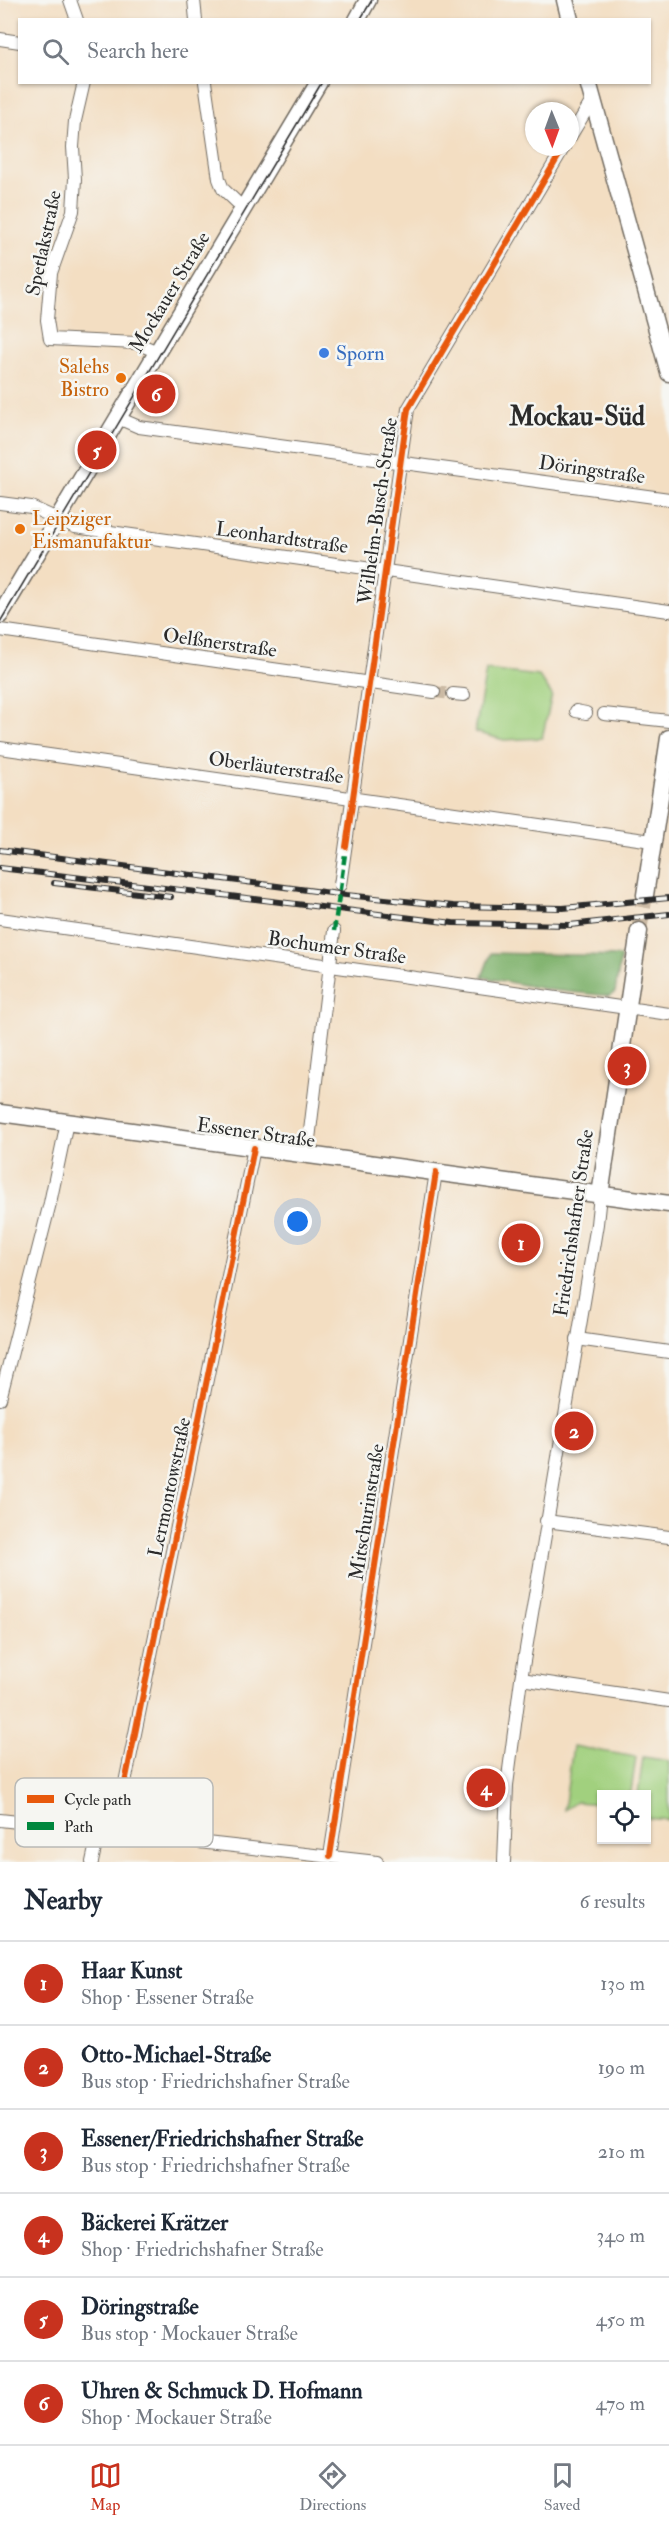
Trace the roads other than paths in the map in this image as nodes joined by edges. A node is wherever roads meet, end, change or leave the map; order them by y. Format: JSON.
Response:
{"nodes":[{"id":1,"x":70,"y":0,"type":"edge"},
{"id":2,"x":194,"y":0,"type":"edge"},
{"id":3,"x":368,"y":0,"type":"edge"},
{"id":4,"x":565,"y":0,"type":"edge"},
{"id":5,"x":76,"y":18,"type":"edge"},
{"id":6,"x":196,"y":18,"type":"edge"},
{"id":7,"x":358,"y":18,"type":"edge"},
{"id":8,"x":570,"y":18,"type":"edge"},
{"id":9,"x":0,"y":39,"type":"edge"},
{"id":10,"x":18,"y":42,"type":"edge"},
{"id":11,"x":84,"y":84,"type":"edge"},
{"id":12,"x":205,"y":84,"type":"edge"},
{"id":13,"x":318,"y":84,"type":"edge"},
{"id":14,"x":588,"y":84,"type":"edge"},
{"id":15,"x":592,"y":99,"type":"junction"},
{"id":16,"x":579,"y":121,"type":"edge"},
{"id":17,"x":559,"y":156,"type":"edge"},
{"id":18,"x":244,"y":209,"type":"junction"},
{"id":19,"x":158,"y":352,"type":"junction"},
{"id":20,"x":669,"y":373,"type":"edge"},
{"id":21,"x":118,"y":418,"type":"junction"},
{"id":22,"x":400,"y":461,"type":"junction"},
{"id":23,"x":669,"y":500,"type":"edge"},
{"id":24,"x":0,"y":503,"type":"edge"},
{"id":25,"x":58,"y":520,"type":"junction"},
{"id":26,"x":384,"y":572,"type":"junction"},
{"id":27,"x":669,"y":611,"type":"edge"},
{"id":28,"x":0,"y":615,"type":"edge"},
{"id":29,"x":0,"y":630,"type":"edge"},
{"id":30,"x":368,"y":683,"type":"junction"},
{"id":31,"x":434,"y":692,"type":"tunnel mouth"},
{"id":32,"x":604,"y":714,"type":"dead end"},
{"id":33,"x":669,"y":721,"type":"edge"},
{"id":34,"x":669,"y":738,"type":"edge"},
{"id":35,"x":0,"y":748,"type":"edge"},
{"id":36,"x":352,"y":797,"type":"junction"},
{"id":37,"x":652,"y":841,"type":"junction"},
{"id":38,"x":340,"y":885,"type":"dead end"},
{"id":39,"x":645,"y":895,"type":"tunnel mouth"},
{"id":40,"x":0,"y":919,"type":"edge"},
{"id":41,"x":334,"y":931,"type":"dead end"},
{"id":42,"x":639,"y":931,"type":"tunnel mouth"},
{"id":43,"x":329,"y":965,"type":"junction"},
{"id":44,"x":627,"y":1008,"type":"junction"},
{"id":45,"x":669,"y":1014,"type":"edge"},
{"id":46,"x":0,"y":1113,"type":"edge"},
{"id":47,"x":67,"y":1122,"type":"junction"},
{"id":48,"x":254,"y":1148,"type":"junction"},
{"id":49,"x":307,"y":1156,"type":"junction"},
{"id":50,"x":435,"y":1172,"type":"junction"},
{"id":51,"x":600,"y":1194,"type":"junction"},
{"id":52,"x":669,"y":1204,"type":"edge"},
{"id":53,"x":577,"y":1339,"type":"junction"},
{"id":54,"x":669,"y":1352,"type":"edge"},
{"id":55,"x":0,"y":1399,"type":"edge"},
{"id":56,"x":546,"y":1521,"type":"junction"},
{"id":57,"x":669,"y":1537,"type":"edge"},
{"id":58,"x":520,"y":1679,"type":"junction"},
{"id":59,"x":669,"y":1701,"type":"edge"},
{"id":60,"x":126,"y":1778,"type":"edge"},
{"id":61,"x":0,"y":1820,"type":"edge"},
{"id":62,"x":15,"y":1822,"type":"edge"},
{"id":63,"x":213,"y":1845,"type":"edge"},
{"id":64,"x":95,"y":1847,"type":"edge"},
{"id":65,"x":330,"y":1856,"type":"junction"},
{"id":66,"x":315,"y":1858,"type":"edge"},
{"id":67,"x":92,"y":1862,"type":"edge"},
{"id":68,"x":378,"y":1862,"type":"edge"},
{"id":69,"x":504,"y":1862,"type":"edge"}],
"edges":[{"from":1,"to":5,"type":"street"},
{"from":2,"to":6,"type":"street"},
{"from":3,"to":7,"type":"main road"},
{"from":4,"to":8,"type":"main road"},
{"from":9,"to":10,"type":"street"},
{"from":11,"to":19,"type":"street","name":"Spetlakstraße"},
{"from":12,"to":18,"type":"street"},
{"from":13,"to":18,"type":"main road","name":"Mockauer Straße"},
{"from":14,"to":15,"type":"main road"},
{"from":15,"to":16,"type":"street"},
{"from":15,"to":20,"type":"main road"},
{"from":17,"to":22,"type":"street","name":"Wilhelm-Busch-Straße"},
{"from":18,"to":19,"type":"main road","name":"Mockauer Straße"},
{"from":19,"to":21,"type":"main road","name":"Mockauer Straße"},
{"from":21,"to":22,"type":"street","name":"Döringstraße"},
{"from":21,"to":25,"type":"main road","name":"Mockauer Straße"},
{"from":22,"to":23,"type":"street","name":"Döringstraße"},
{"from":22,"to":26,"type":"street","name":"Wilhelm-Busch-Straße"},
{"from":24,"to":25,"type":"street","name":"Leonhardtstraße"},
{"from":25,"to":26,"type":"street","name":"Leonhardtstraße"},
{"from":25,"to":28,"type":"main road","name":"Mockauer Straße"},
{"from":26,"to":27,"type":"street","name":"Leonhardtstraße"},
{"from":26,"to":30,"type":"street","name":"Wilhelm-Busch-Straße"},
{"from":29,"to":30,"type":"street","name":"Oelßnerstraße"},
{"from":30,"to":31,"type":"street","name":"Oelßnerstraße"},
{"from":30,"to":36,"type":"street","name":"Wilhelm-Busch-Straße"},
{"from":32,"to":33,"type":"street"},
{"from":34,"to":37,"type":"main road"},
{"from":35,"to":36,"type":"street","name":"Oberläuterstraße"},
{"from":36,"to":37,"type":"street","name":"Oberläuterstraße"},
{"from":36,"to":38,"type":"street","name":"Wilhelm-Busch-Straße"},
{"from":37,"to":39,"type":"main road"},
{"from":40,"to":43,"type":"street","name":"Bochumer Straße"},
{"from":41,"to":43,"type":"street"},
{"from":42,"to":44,"type":"main road","name":"Friedrichshafner Straße"},
{"from":43,"to":44,"type":"street","name":"Bochumer Straße"},
{"from":43,"to":49,"type":"street"},
{"from":44,"to":45,"type":"street","name":"Bochumer Straße"},
{"from":44,"to":51,"type":"main road","name":"Friedrichshafner Straße"},
{"from":46,"to":47,"type":"main road","name":"Essener Straße"},
{"from":47,"to":48,"type":"main road","name":"Essener Straße"},
{"from":47,"to":55,"type":"street"},
{"from":48,"to":49,"type":"main road","name":"Essener Straße"},
{"from":48,"to":60,"type":"street","name":"Lermontowstraße"},
{"from":49,"to":50,"type":"main road","name":"Essener Straße"},
{"from":50,"to":51,"type":"main road","name":"Essener Straße"},
{"from":50,"to":65,"type":"street","name":"Mitschurinstraße"},
{"from":51,"to":52,"type":"main road","name":"Essener Straße"},
{"from":51,"to":53,"type":"street","name":"Friedrichshafner Straße"},
{"from":53,"to":54,"type":"street"},
{"from":53,"to":56,"type":"street","name":"Friedrichshafner Straße"},
{"from":56,"to":57,"type":"street"},
{"from":56,"to":58,"type":"street","name":"Friedrichshafner Straße"},
{"from":58,"to":59,"type":"street"},
{"from":58,"to":69,"type":"street","name":"Friedrichshafner Straße"},
{"from":61,"to":62,"type":"street"},
{"from":63,"to":66,"type":"street"},
{"from":64,"to":67,"type":"street"},
{"from":65,"to":66,"type":"street"},
{"from":65,"to":68,"type":"street"}]}
